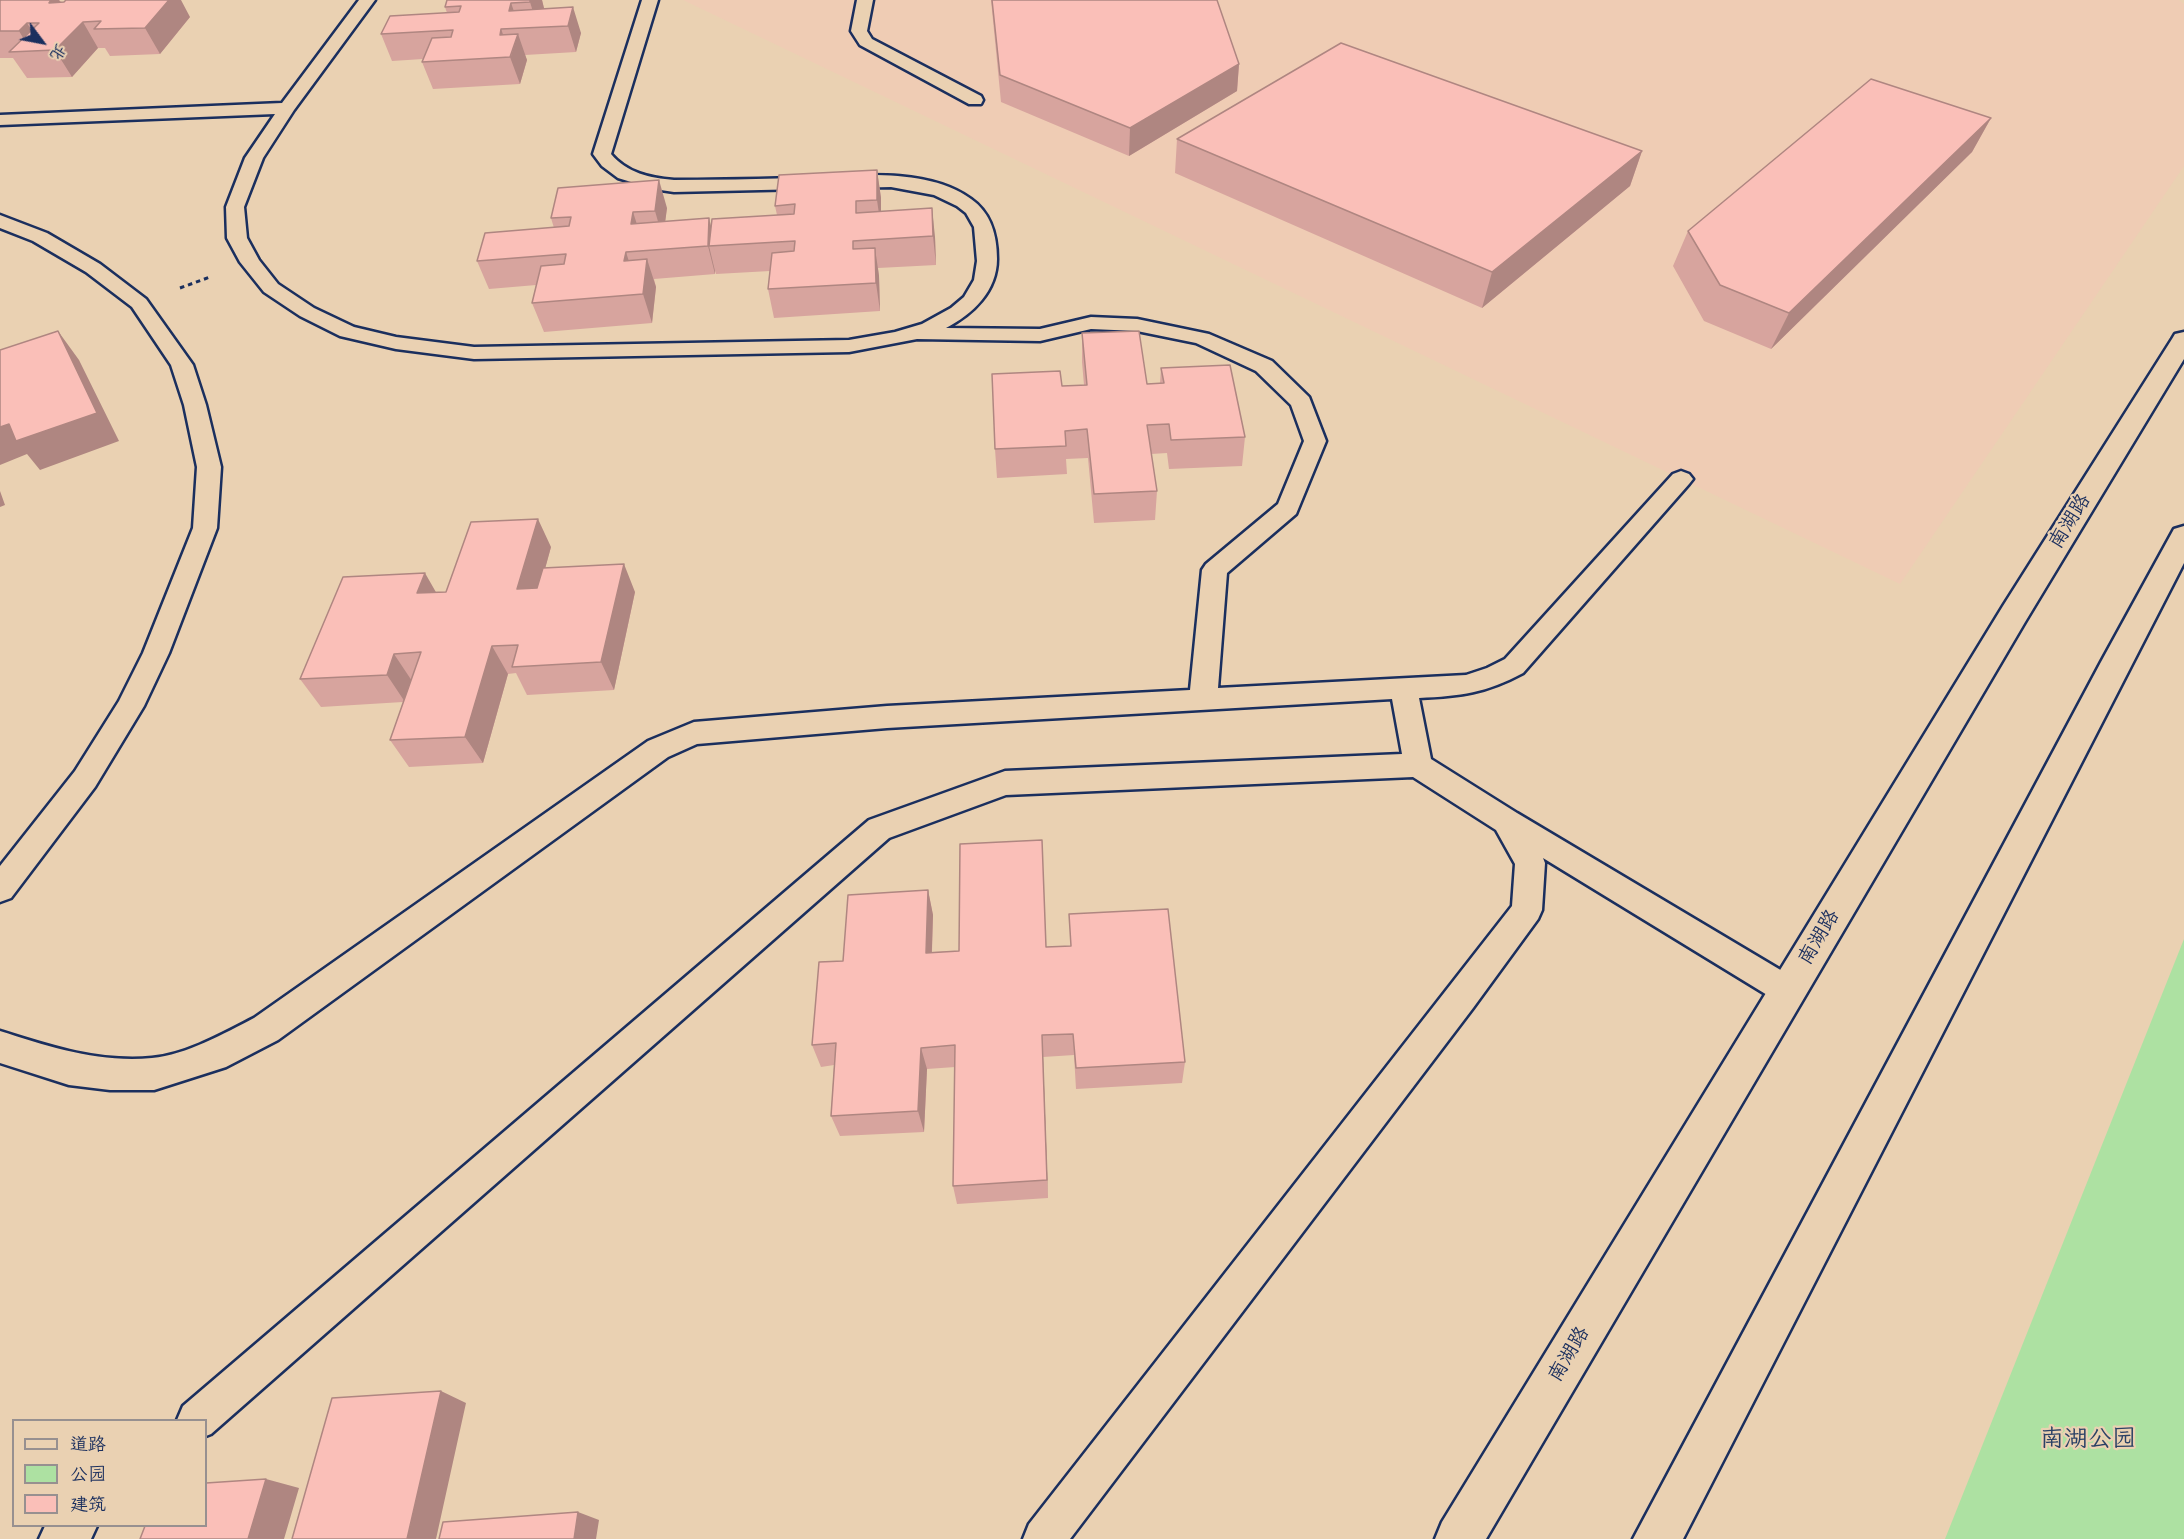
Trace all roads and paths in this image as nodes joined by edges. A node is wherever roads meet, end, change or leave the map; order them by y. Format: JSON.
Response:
{"nodes":[{"id":1,"x":367,"y":0,"type":"edge"},
{"id":2,"x":650,"y":0,"type":"edge"},
{"id":3,"x":865,"y":0,"type":"edge"},
{"id":4,"x":975,"y":100,"type":"dead end"},
{"id":5,"x":287,"y":108,"type":"junction"},
{"id":6,"x":0,"y":120,"type":"edge"},
{"id":7,"x":0,"y":221,"type":"edge"},
{"id":8,"x":250,"y":262,"type":"junction"},
{"id":9,"x":139,"y":303,"type":"junction"},
{"id":10,"x":917,"y":334,"type":"junction"},
{"id":11,"x":2184,"y":339,"type":"edge"},
{"id":12,"x":1681,"y":479,"type":"dead end"},
{"id":13,"x":2184,"y":536,"type":"edge"},
{"id":14,"x":1404,"y":689,"type":"junction"},
{"id":15,"x":1203,"y":699,"type":"junction"},
{"id":16,"x":1418,"y":765,"type":"junction"},
{"id":17,"x":1506,"y":821,"type":"junction"},
{"id":18,"x":0,"y":890,"type":"edge"},
{"id":19,"x":1788,"y":991,"type":"junction"},
{"id":20,"x":0,"y":1047,"type":"edge"},
{"id":21,"x":198,"y":1419,"type":"edge"},
{"id":22,"x":75,"y":1527,"type":"edge"},
{"id":23,"x":60,"y":1539,"type":"edge"},
{"id":24,"x":1044,"y":1539,"type":"edge"},
{"id":25,"x":1459,"y":1539,"type":"edge"},
{"id":26,"x":1658,"y":1539,"type":"edge"}],
"edges":[{"from":1,"to":5,"type":"lane"},
{"from":2,"to":10,"type":"lane"},
{"from":3,"to":4,"type":"lane"},
{"from":5,"to":6,"type":"lane"},
{"from":5,"to":8,"type":"lane"},
{"from":7,"to":9,"type":"lane"},
{"from":8,"to":9,"type":"path"},
{"from":8,"to":10,"type":"lane"},
{"from":9,"to":18,"type":"lane"},
{"from":10,"to":15,"type":"lane"},
{"from":11,"to":19,"type":"main road","name":"南湖路"},
{"from":12,"to":14,"type":"lane"},
{"from":13,"to":26,"type":"main road"},
{"from":14,"to":15,"type":"lane"},
{"from":14,"to":16,"type":"lane"},
{"from":15,"to":20,"type":"lane"},
{"from":16,"to":17,"type":"lane"},
{"from":16,"to":21,"type":"lane"},
{"from":17,"to":19,"type":"lane"},
{"from":17,"to":24,"type":"lane"},
{"from":19,"to":25,"type":"main road","name":"南湖路"},
{"from":22,"to":23,"type":"lane"}]}
